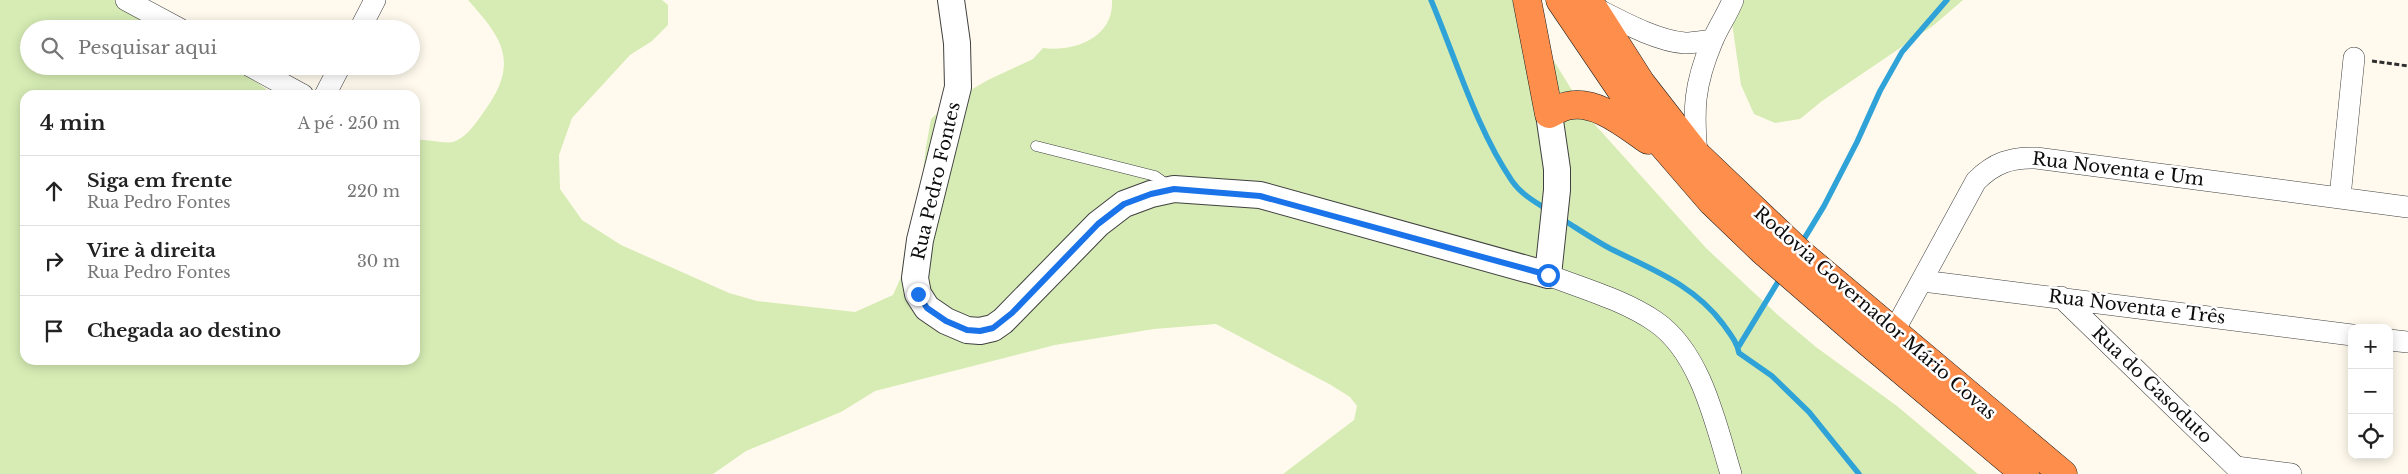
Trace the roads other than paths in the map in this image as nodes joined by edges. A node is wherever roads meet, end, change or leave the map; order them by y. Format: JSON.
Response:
{"nodes":[{"id":1,"x":126,"y":0,"type":"edge"},
{"id":2,"x":375,"y":0,"type":"edge"},
{"id":3,"x":951,"y":0,"type":"edge"},
{"id":4,"x":1527,"y":0,"type":"edge"},
{"id":5,"x":1560,"y":0,"type":"edge"},
{"id":6,"x":1733,"y":0,"type":"edge"},
{"id":7,"x":1590,"y":4,"type":"edge"},
{"id":8,"x":163,"y":20,"type":"edge"},
{"id":9,"x":365,"y":20,"type":"edge"},
{"id":10,"x":1713,"y":40,"type":"junction"},
{"id":11,"x":2354,"y":58,"type":"road end"},
{"id":12,"x":267,"y":75,"type":"edge"},
{"id":13,"x":335,"y":75,"type":"edge"},
{"id":14,"x":295,"y":90,"type":"edge"},
{"id":15,"x":328,"y":90,"type":"edge"},
{"id":16,"x":1549,"y":114,"type":"junction"},
{"id":17,"x":1036,"y":146,"type":"dead end"},
{"id":18,"x":1669,"y":154,"type":"junction"},
{"id":19,"x":1697,"y":155,"type":"junction"},
{"id":20,"x":1174,"y":189,"type":"junction"},
{"id":21,"x":2340,"y":197,"type":"junction"},
{"id":22,"x":2408,"y":207,"type":"edge"},
{"id":23,"x":1548,"y":275,"type":"junction"},
{"id":24,"x":1923,"y":281,"type":"junction"},
{"id":25,"x":2061,"y":297,"type":"junction"},
{"id":26,"x":1893,"y":333,"type":"junction"},
{"id":27,"x":2348,"y":334,"type":"edge"},
{"id":28,"x":2393,"y":340,"type":"edge"},
{"id":29,"x":2408,"y":342,"type":"edge"},
{"id":30,"x":2240,"y":470,"type":"edge"},
{"id":31,"x":1731,"y":474,"type":"edge"},
{"id":32,"x":2026,"y":474,"type":"edge"},
{"id":33,"x":2064,"y":474,"type":"edge"},
{"id":34,"x":2291,"y":474,"type":"edge"}],
"edges":[{"from":1,"to":8,"type":"street"},
{"from":2,"to":9,"type":"street"},
{"from":3,"to":20,"type":"street","name":"Rua Pedro Fontes"},
{"from":4,"to":16,"type":"highway"},
{"from":5,"to":18,"type":"highway","name":"Rodovia Governador Mário Covas"},
{"from":6,"to":10,"type":"street"},
{"from":7,"to":10,"type":"street"},
{"from":7,"to":19,"type":"highway","name":"Rodovia Governador Mário Covas"},
{"from":10,"to":19,"type":"street"},
{"from":11,"to":21,"type":"street"},
{"from":12,"to":14,"type":"street"},
{"from":13,"to":15,"type":"street"},
{"from":16,"to":18,"type":"highway"},
{"from":16,"to":23,"type":"street"},
{"from":17,"to":20,"type":"lane"},
{"from":18,"to":32,"type":"highway","name":"Rodovia Governador Mário Covas"},
{"from":19,"to":26,"type":"highway","name":"Rodovia Governador Mário Covas"},
{"from":20,"to":23,"type":"street","name":"Rua Pedro Fontes"},
{"from":21,"to":22,"type":"street","name":"Rua Noventa e Um"},
{"from":21,"to":24,"type":"street","name":"Rua Noventa e Um"},
{"from":23,"to":31,"type":"street","name":"Rua Pedro Fontes"},
{"from":24,"to":25,"type":"street","name":"Rua Noventa e Três"},
{"from":24,"to":26,"type":"street","name":"Rua Noventa e Um"},
{"from":25,"to":27,"type":"street","name":"Rua Noventa e Três"},
{"from":25,"to":30,"type":"street","name":"Rua do Gasoduto"},
{"from":26,"to":33,"type":"highway","name":"Rodovia Governador Mário Covas"},
{"from":28,"to":29,"type":"street"},
{"from":30,"to":34,"type":"street"}]}
